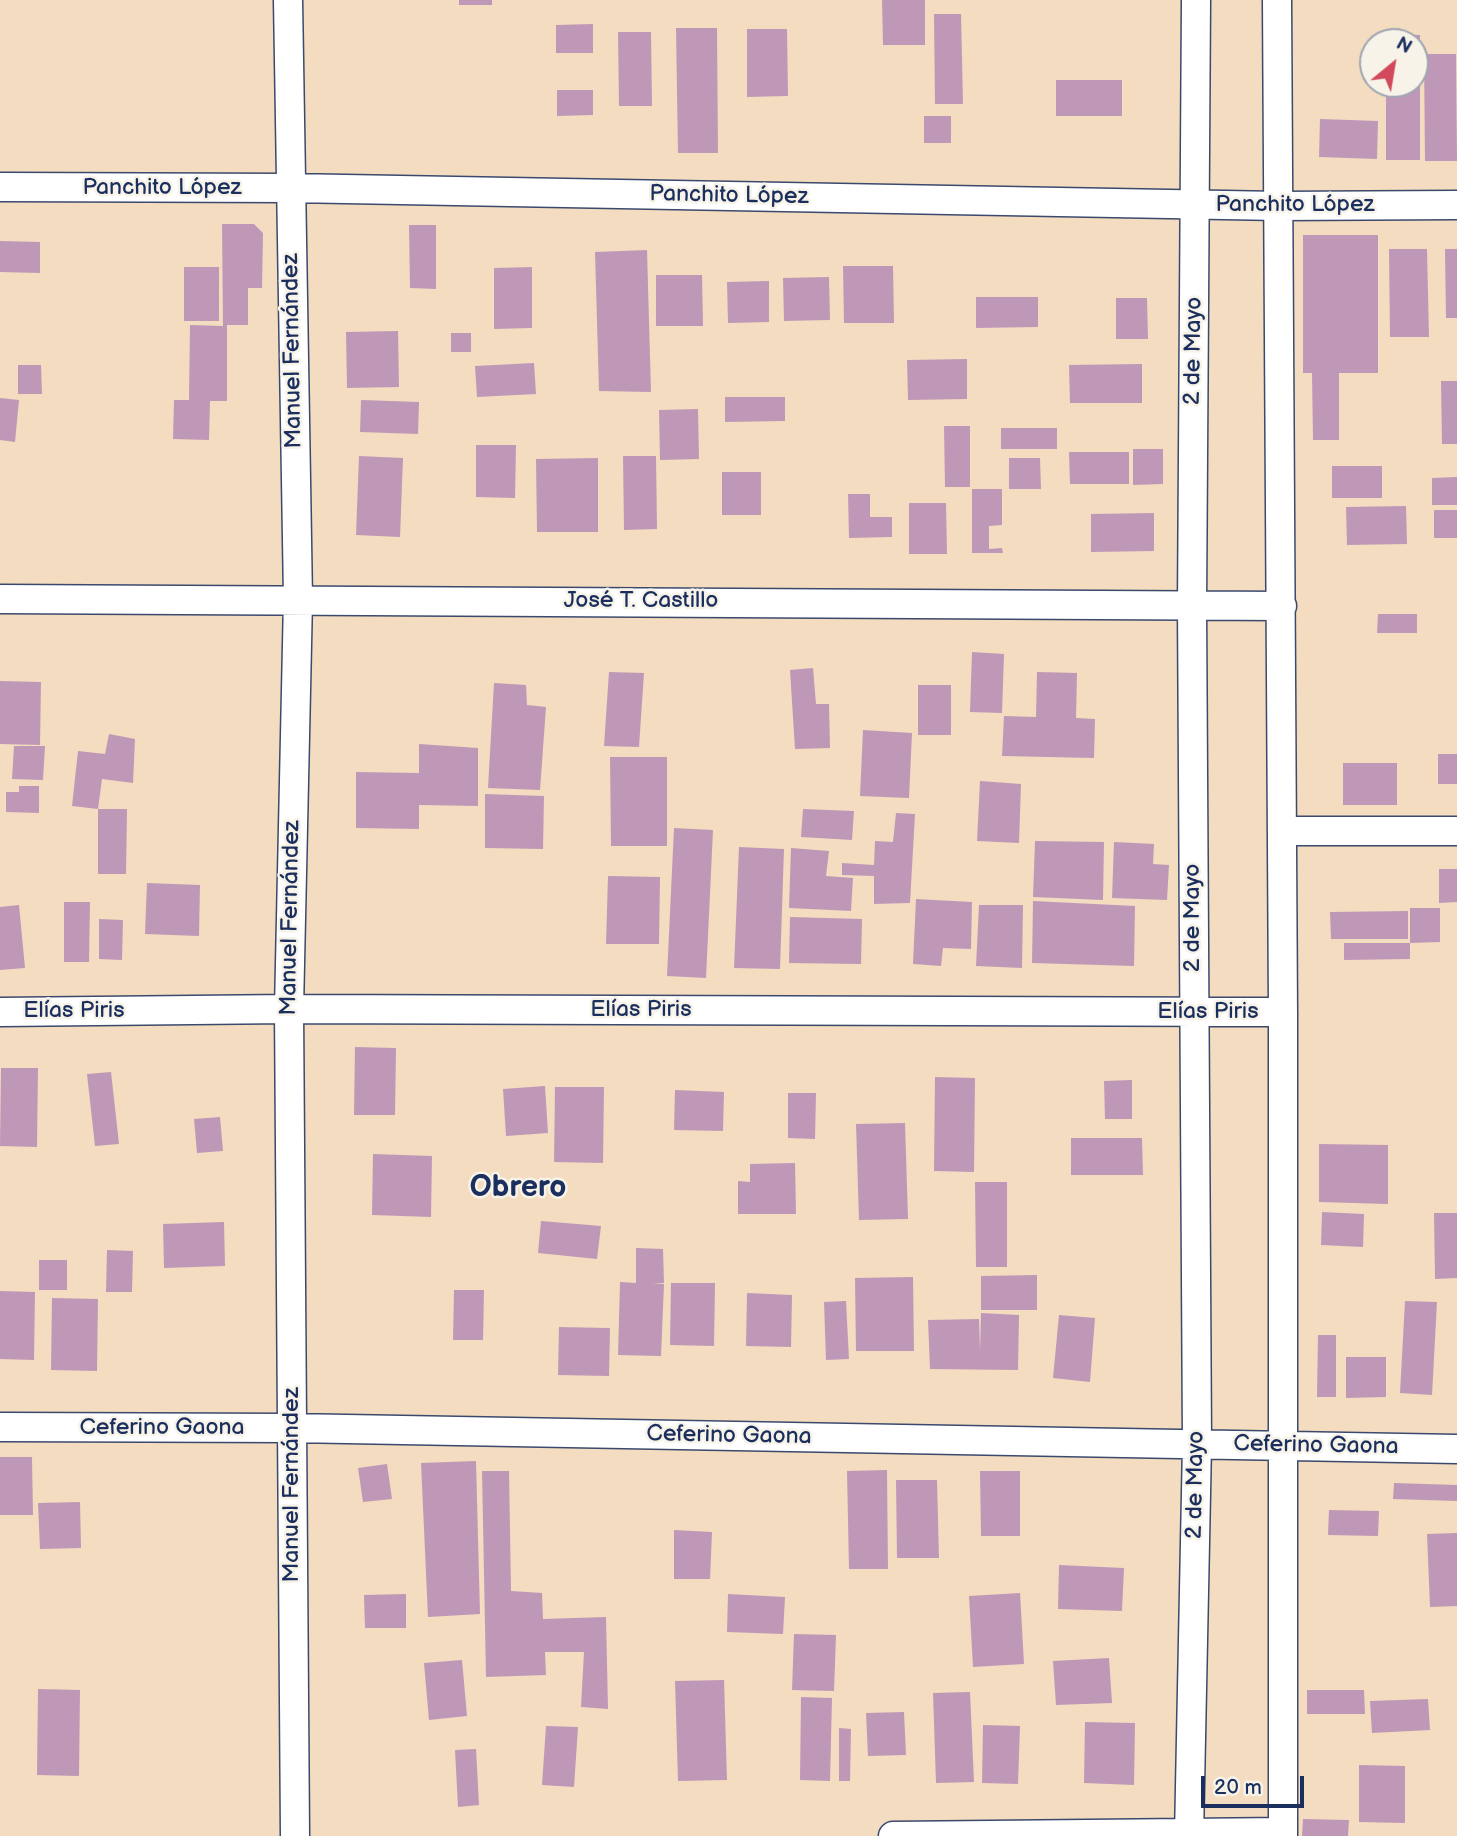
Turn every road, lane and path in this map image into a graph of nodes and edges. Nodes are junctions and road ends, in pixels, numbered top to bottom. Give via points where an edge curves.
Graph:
1 (288, 0) edge
2 (1196, 0) edge
3 (1277, 0) edge
4 (0, 187) edge
5 (290, 188) junction
6 (1196, 204) junction
7 (1457, 205) edge
8 (1279, 206) junction
9 (0, 599) edge
10 (298, 599) junction
11 (1192, 606) junction
12 (1282, 606) junction
13 (1282, 831) junction
14 (1457, 831) edge
15 (289, 1009) junction
16 (0, 1012) edge
17 (1194, 1012) junction
18 (1283, 1012) junction
19 (0, 1427) edge
20 (291, 1428) junction
21 (1197, 1444) junction
22 (1283, 1445) junction
23 (1457, 1449) edge
24 (1283, 1834) edge
25 (1189, 1835) edge
26 (295, 1836) edge
27 (893, 1836) edge

1 - 5 street, Manuel Fernández
2 - 6 street, 2 de Mayo
3 - 8 street
4 - 5 street, Panchito López
5 - 6 street, Panchito López
5 - 10 street, Manuel Fernández
6 - 8 street, Panchito López
6 - 11 street, 2 de Mayo
7 - 8 street, Panchito López
8 - 12 street
9 - 10 street, José T. Castillo
10 - 11 street, José T. Castillo
10 - 15 street, Manuel Fernández
11 - 12 street, José T. Castillo
11 - 17 street, 2 de Mayo
12 - 13 street
13 - 14 street
13 - 18 street
15 - 16 street, Elías Piris
15 - 17 street, Elías Piris
15 - 20 street, Manuel Fernández
17 - 18 street, Elías Piris
17 - 21 street, 2 de Mayo
18 - 22 street
19 - 20 street, Ceferino Gaona
20 - 21 street, Ceferino Gaona
20 - 26 street, Manuel Fernández
21 - 22 street, Ceferino Gaona
21 - 25 street, 2 de Mayo
22 - 23 street, Ceferino Gaona
22 - 24 street
24 - 25 street
25 - 27 street

